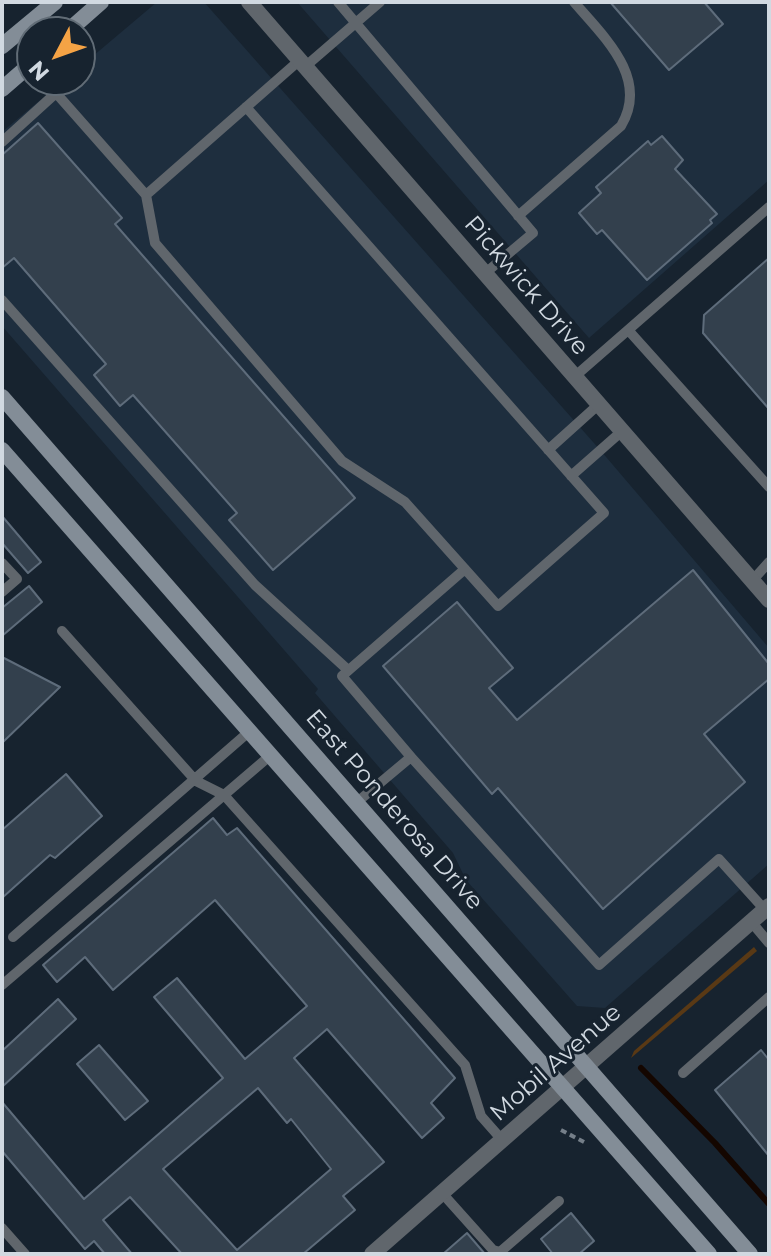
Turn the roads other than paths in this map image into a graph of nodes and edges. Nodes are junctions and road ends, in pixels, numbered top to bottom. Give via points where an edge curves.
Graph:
1 (55, 2) edge
2 (101, 2) edge
3 (249, 2) edge
4 (338, 2) edge
5 (380, 2) edge
6 (574, 2) edge
7 (85, 16) edge
8 (356, 23) junction
9 (2, 46) edge
10 (304, 62) junction
11 (246, 107) junction
12 (2, 142) edge
13 (146, 195) junction
14 (769, 207) edge
15 (518, 216) junction
16 (483, 275) junction
17 (2, 300) edge
18 (629, 331) junction
19 (573, 378) junction
20 (2, 397) edge
21 (598, 405) junction
22 (621, 432) junction
23 (548, 450) junction
24 (3, 453) edge
25 (571, 476) junction
26 (769, 487) edge
27 (769, 562) edge
28 (2, 563) edge
29 (465, 569) junction
30 (752, 581) junction
31 (2, 592) edge
32 (769, 600) edge
33 (62, 631) dead end
34 (348, 670) junction
35 (251, 730) junction
36 (272, 754) junction
37 (411, 757) junction
38 (196, 781) junction
39 (224, 795) junction
40 (356, 803) junction
41 (767, 908) edge
42 (753, 924) junction
43 (13, 937) dead end
44 (769, 943) edge
45 (2, 985) edge
46 (769, 997) edge
47 (587, 1068) junction
48 (683, 1073) dead end
49 (564, 1088) junction
50 (503, 1141) junction
51 (442, 1193) junction
52 (559, 1201) dead end
53 (2, 1228) edge
54 (25, 1254) edge
55 (372, 1254) edge
56 (709, 1254) edge
57 (750, 1254) edge

1 - 9 main road
2 - 7 main road
3 - 10 street, Pickwick Drive
4 - 8 lane
5 - 8 lane
6 - 15 lane via 623,64 628,111 621,126
8 - 10 lane
8 - 15 lane
10 - 11 lane
10 - 16 street, Pickwick Drive
11 - 13 lane
11 - 23 lane
12 - 13 lane via 56,93
13 - 29 lane via 155,243 342,461 405,502
14 - 18 lane
15 - 16 lane via 533,233
16 - 19 street, Pickwick Drive
17 - 34 lane via 255,585
18 - 19 lane
18 - 26 lane
19 - 21 street, Pickwick Drive
20 - 40 main road, East Ponderosa Drive
21 - 22 street, Pickwick Drive
21 - 23 lane
22 - 25 lane
22 - 30 street, Pickwick Drive
23 - 25 lane
24 - 35 main road
25 - 29 lane via 604,513 498,606
27 - 30 lane
28 - 31 lane via 17,579
29 - 34 lane
30 - 32 street, Pickwick Drive
33 - 38 lane
34 - 37 lane via 342,676
35 - 36 main road
35 - 38 lane
36 - 39 lane
36 - 49 main road
37 - 40 lane
37 - 41 lane via 599,965 719,859
38 - 39 lane
38 - 43 lane
39 - 45 lane
39 - 50 lane via 465,1065 481,1116
40 - 47 main road, East Ponderosa Drive
41 - 42 street, Mobil Avenue
42 - 44 lane
42 - 47 street, Mobil Avenue
46 - 48 lane
47 - 49 street, Mobil Avenue
47 - 57 main road, East Ponderosa Drive
49 - 50 street, Mobil Avenue
49 - 56 main road
50 - 51 street, Mobil Avenue
51 - 52 lane via 500,1252
51 - 55 street, Mobil Avenue
53 - 54 lane

